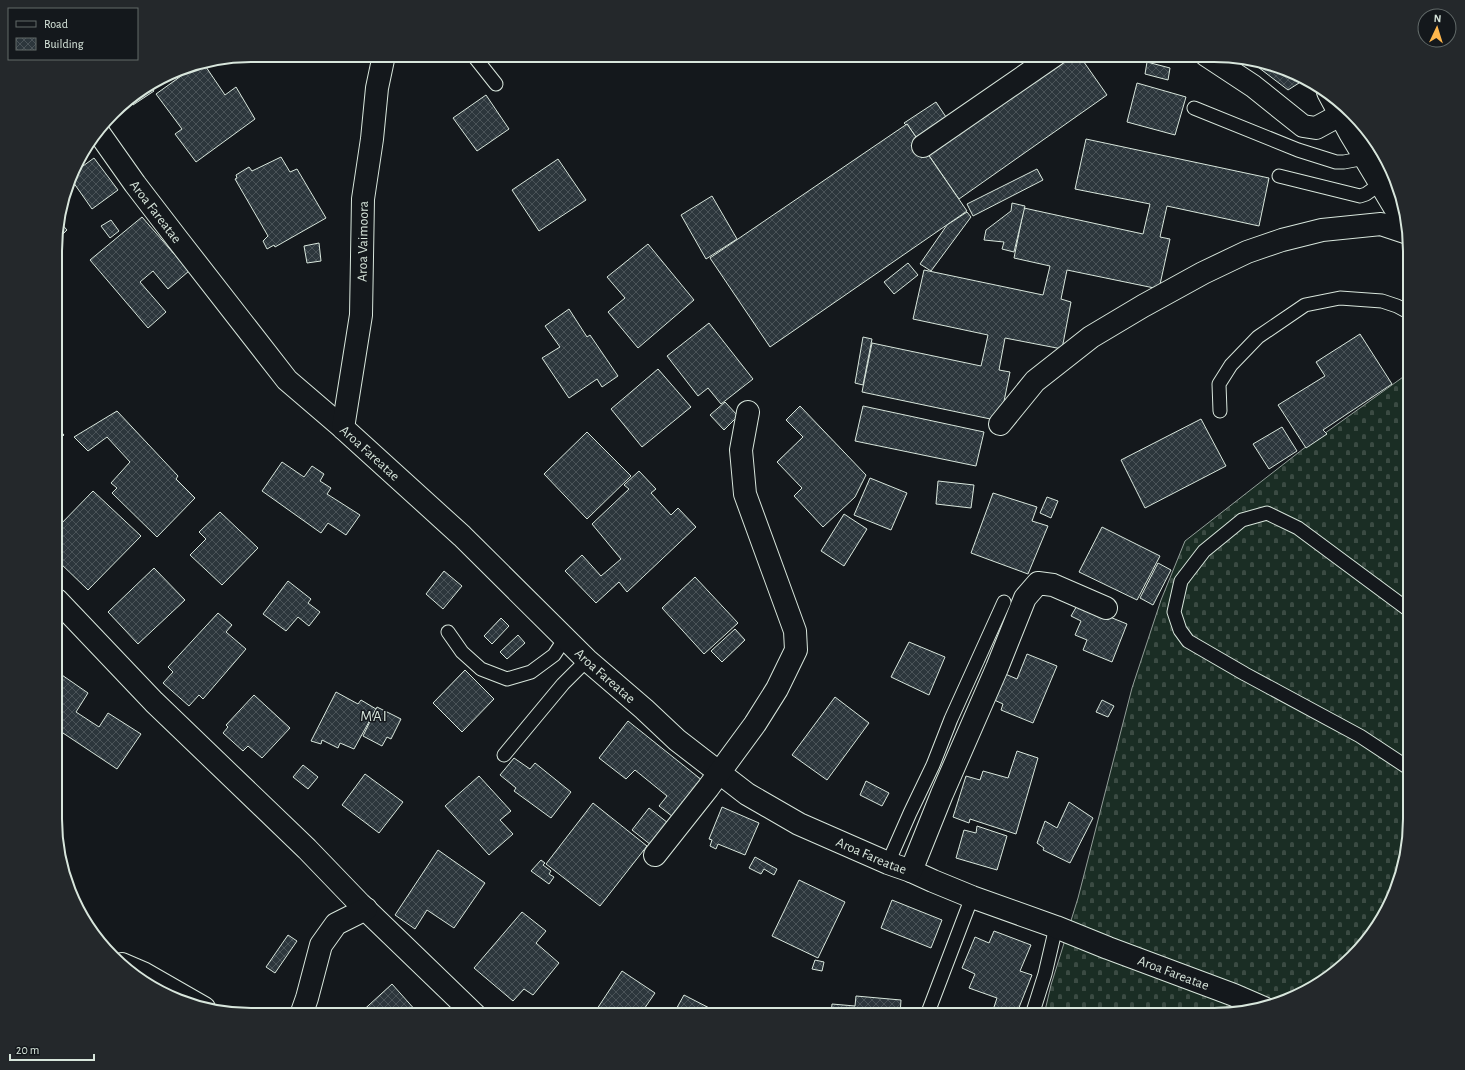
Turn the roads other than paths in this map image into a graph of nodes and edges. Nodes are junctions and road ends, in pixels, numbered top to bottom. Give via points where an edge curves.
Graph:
1 (383, 62) edge
2 (479, 62) edge
3 (1045, 62) edge
4 (1216, 62) edge
5 (496, 84) dead end
6 (1335, 106) edge
7 (1194, 108) dead end
8 (1340, 115) junction
9 (101, 136) edge
10 (923, 146) dead end
11 (1365, 158) junction
12 (1279, 176) dead end
13 (1380, 184) junction
14 (1399, 215) edge
15 (1402, 231) edge
16 (1403, 309) edge
17 (1220, 411) dead end
18 (748, 412) dead end
19 (1000, 424) dead end
20 (343, 428) junction
21 (1004, 602) dead end
22 (62, 605) edge
23 (1403, 606) edge
24 (1106, 608) dead end
25 (448, 632) dead end
26 (566, 637) junction
27 (587, 660) junction
28 (504, 755) dead end
29 (1403, 764) edge
30 (720, 773) junction
31 (655, 855) dead end
32 (888, 863) junction
33 (911, 871) junction
34 (972, 897) junction
35 (366, 909) junction
36 (1056, 927) junction
37 (140, 972) edge
38 (181, 995) edge
39 (1254, 1004) edge
40 (303, 1008) edge
41 (468, 1008) edge
42 (930, 1008) edge
43 (1034, 1008) edge

1 - 20 street, Aroa Vaimoora via 363,199 361,315
2 - 5 lane
3 - 10 street
4 - 8 street via 1303,126 1316,128
6 - 8 street
7 - 11 lane via 1298,150 1336,162
8 - 11 street
9 - 20 street, Aroa Fareatae via 173,234 287,380
11 - 13 street
12 - 13 lane via 1360,196
13 - 14 street
15 - 19 street via 1381,224 1322,230 1247,252 1203,273 1091,337 1035,381
16 - 17 lane via 1382,300 1340,298 1305,305 1258,337 1231,365 1219,384
18 - 30 street via 741,450 745,494 795,631 796,650 777,689
20 - 26 street, Aroa Fareatae via 462,536
21 - 32 lane
22 - 35 street via 154,702
23 - 29 lane via 1298,528 1267,513 1242,520 1204,551 1181,581 1174,612 1180,630 1188,641 1360,736
24 - 33 street via 1053,585 1038,583 1025,598
25 - 26 lane via 462,652 481,669 506,679 531,672 554,655
26 - 27 street, Aroa Fareatae
27 - 28 lane via 563,684
27 - 30 street, Aroa Fareatae via 677,740
30 - 31 street
30 - 32 street, Aroa Fareatae via 747,794 799,824
32 - 33 street, Aroa Fareatae
33 - 34 street, Aroa Fareatae
34 - 36 street, Aroa Fareatae
34 - 42 lane
35 - 40 street via 336,924 321,946
35 - 41 street
36 - 39 street, Aroa Fareatae
36 - 43 lane
37 - 38 street

